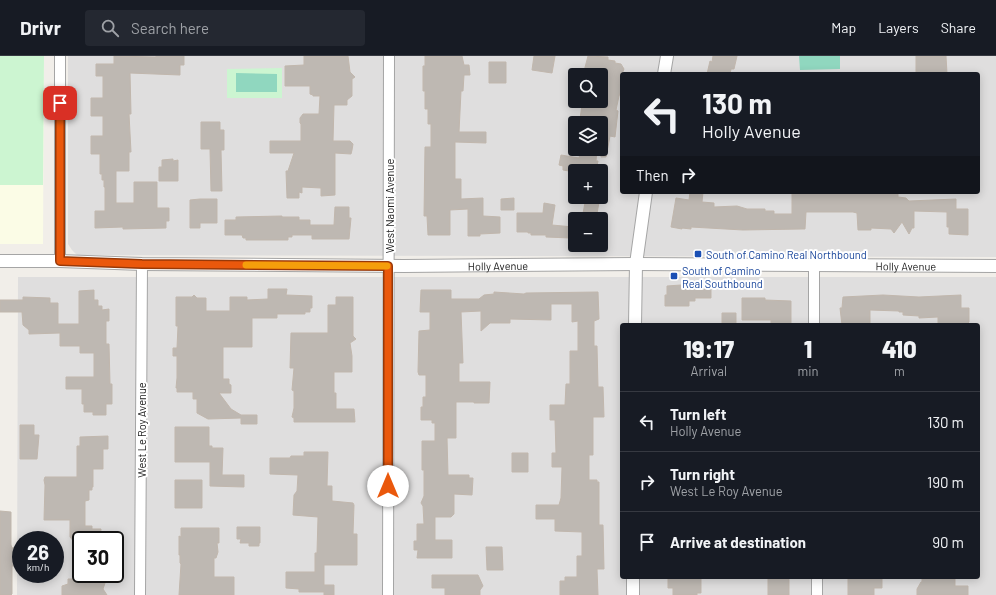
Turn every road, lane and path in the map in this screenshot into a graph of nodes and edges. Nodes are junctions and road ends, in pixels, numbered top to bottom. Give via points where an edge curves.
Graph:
1 (60, 56) edge
2 (389, 56) edge
3 (667, 56) edge
4 (664, 72) edge
5 (646, 194) edge
6 (0, 261) edge
7 (60, 261) junction
8 (142, 264) junction
9 (636, 264) junction
10 (388, 266) junction
11 (814, 266) junction
12 (996, 266) edge
13 (635, 323) edge
14 (814, 323) edge
15 (633, 579) edge
16 (817, 579) edge
17 (140, 595) edge
18 (388, 595) edge
19 (633, 595) edge
20 (817, 595) edge

1 - 7 street
2 - 10 street, West Naomi Avenue
3 - 4 street
5 - 9 street
6 - 7 street, Holly Avenue
7 - 8 street, Holly Avenue
8 - 10 street, Holly Avenue
8 - 17 street, West Le Roy Avenue
9 - 10 street, Holly Avenue
9 - 11 street, Holly Avenue
9 - 13 street
10 - 18 street, West Naomi Avenue
11 - 12 street, Holly Avenue
11 - 14 street
15 - 19 street
16 - 20 street

